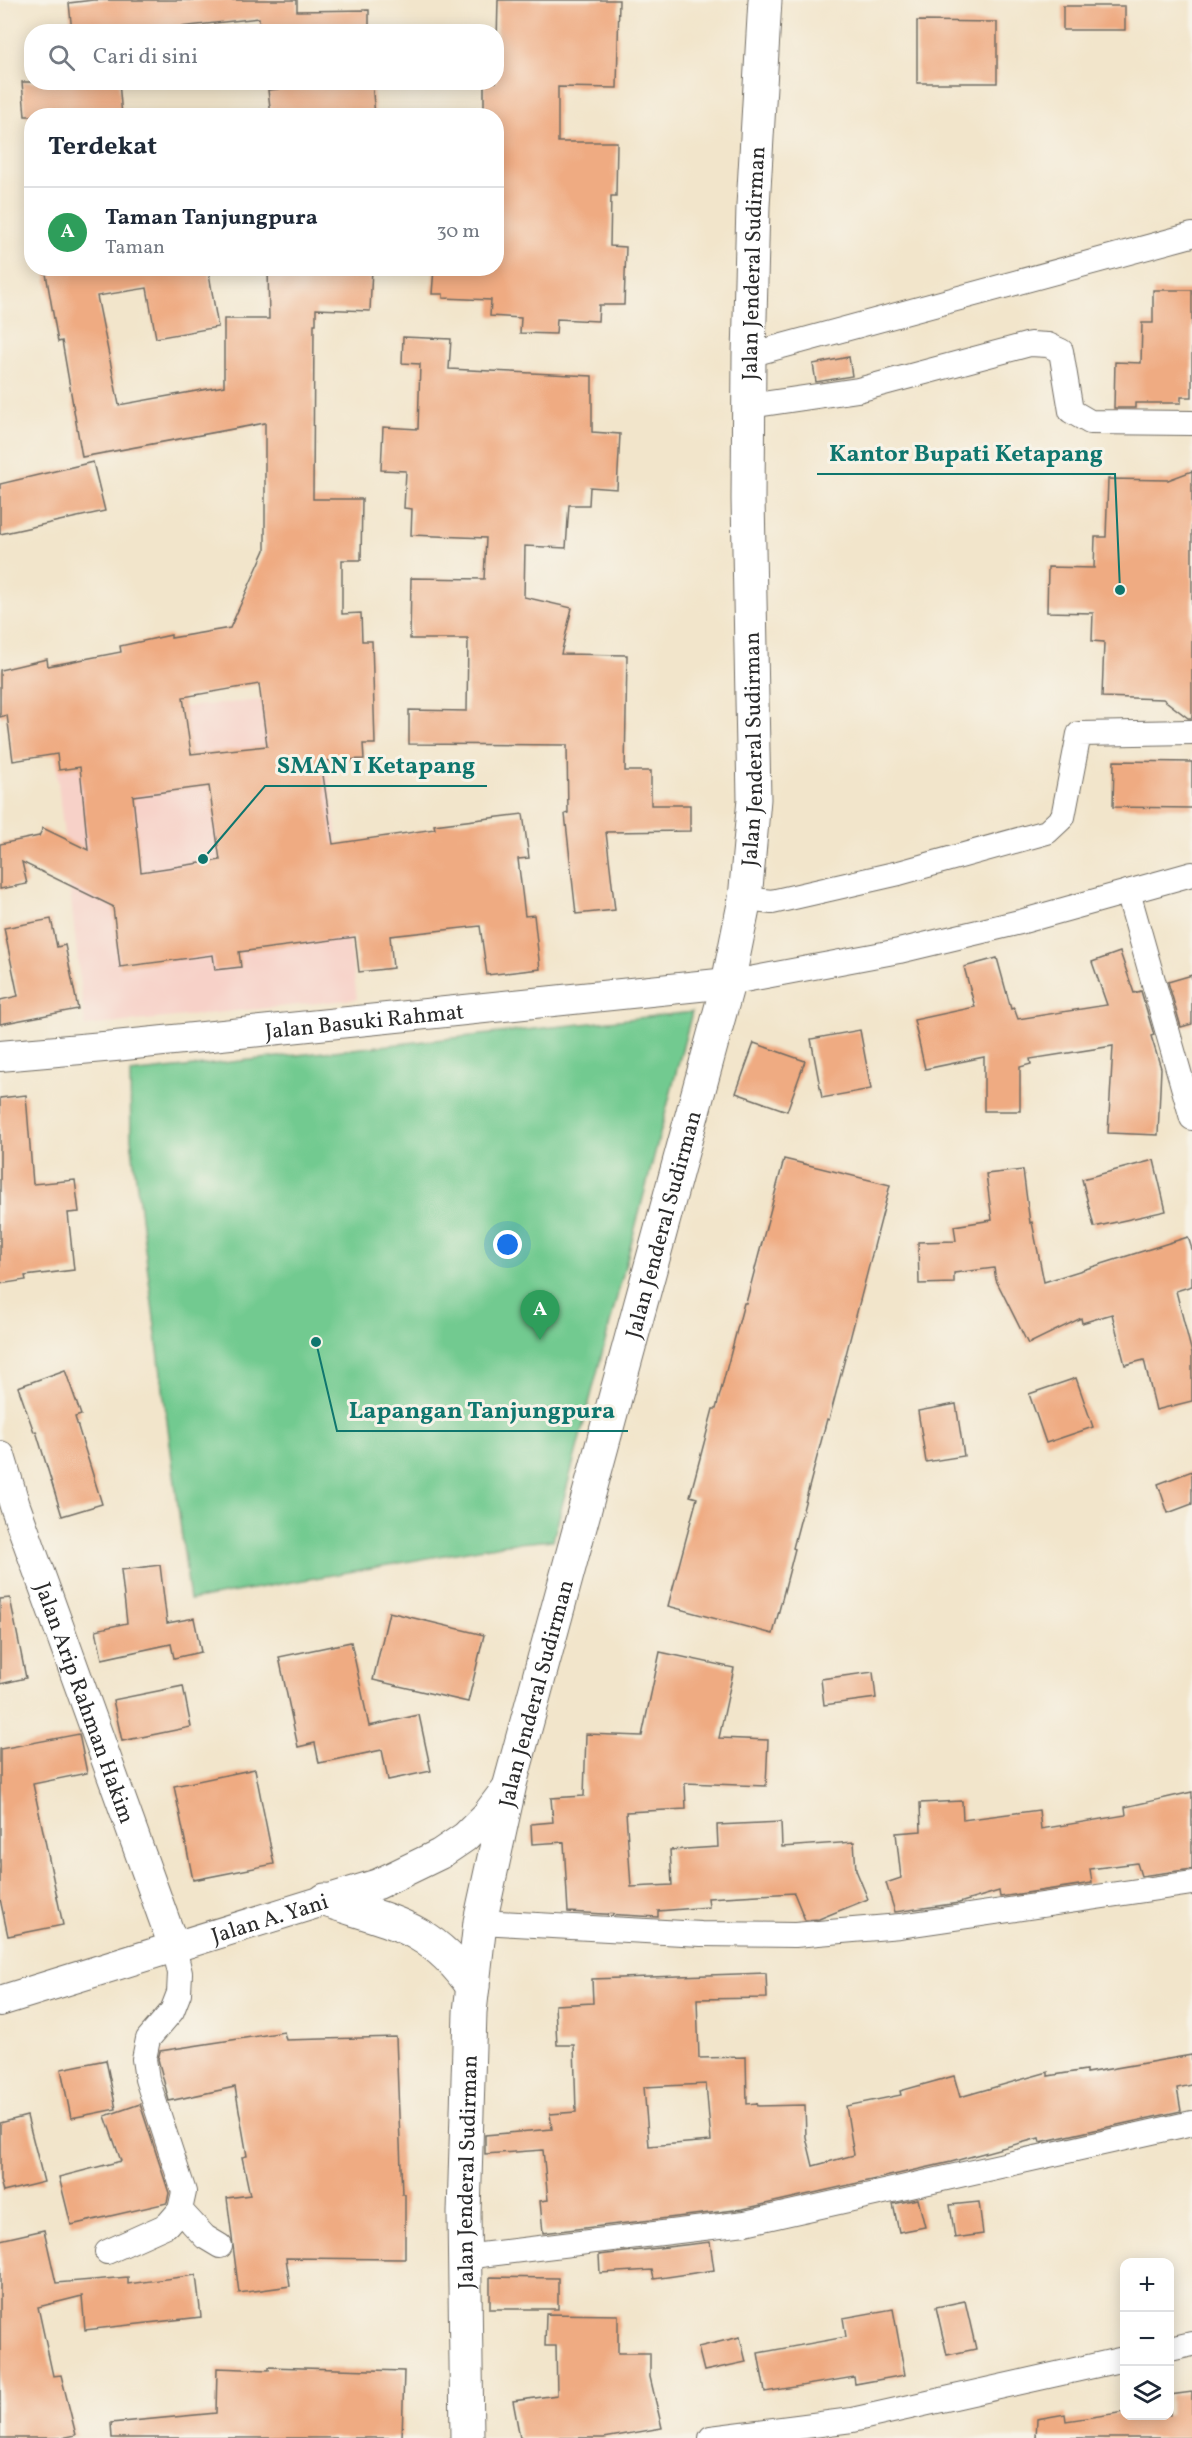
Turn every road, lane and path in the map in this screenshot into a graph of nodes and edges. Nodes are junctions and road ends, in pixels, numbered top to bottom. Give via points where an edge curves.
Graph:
1 (765, 0) edge
2 (1192, 235) edge
3 (749, 355) junction
4 (749, 406) junction
5 (1192, 423) edge
6 (1192, 732) edge
7 (1192, 874) edge
8 (1128, 892) junction
9 (745, 899) junction
10 (728, 983) junction
11 (0, 1056) edge
12 (1192, 1118) edge
13 (0, 1456) edge
14 (8, 1508) edge
15 (510, 1784) junction
16 (1192, 1883) edge
17 (325, 1900) junction
18 (480, 1922) junction
19 (174, 1947) junction
20 (473, 1987) junction
21 (0, 2001) edge
22 (1192, 2123) edge
23 (180, 2210) junction
24 (220, 2246) dead end
25 (107, 2252) dead end
26 (465, 2257) junction
27 (1192, 2344) edge
28 (1174, 2348) edge
29 (1120, 2360) edge
30 (467, 2438) edge
31 (711, 2438) edge

1 - 3 main road, Jalan Jenderal Sudirman
2 - 3 street
3 - 4 main road, Jalan Jenderal Sudirman
4 - 5 street via 858,390 1030,344 1061,351 1071,411 1090,422
4 - 9 main road, Jalan Jenderal Sudirman via 754,799
6 - 9 street via 1079,734 1063,817 1047,832 899,873 772,902
7 - 8 street
8 - 10 street via 899,951
8 - 12 street
9 - 10 main road, Jalan Jenderal Sudirman
10 - 11 street, Jalan Basuki Rahmat
10 - 15 main road, Jalan Jenderal Sudirman
13 - 14 street, Jalan Arip Rahman Hakim
14 - 19 street, Jalan Arip Rahman Hakim
15 - 17 street, Jalan A. Yani via 486,1816 440,1854 378,1884
15 - 18 main road, Jalan Jenderal Sudirman
16 - 18 street via 900,1926 795,1935
17 - 19 street, Jalan A. Yani
17 - 20 main road via 383,1917 431,1941 448,1954
18 - 20 main road, Jalan Jenderal Sudirman
19 - 21 street, Jalan A. Yani
19 - 23 street via 180,1973 179,1993 172,2011 148,2039 144,2059 184,2192
20 - 26 main road, Jalan Jenderal Sudirman
22 - 26 street via 745,2223
23 - 24 street via 205,2237
23 - 25 street via 167,2225
26 - 30 main road, Jalan Jenderal Sudirman
27 - 28 street
29 - 31 street via 852,2420

